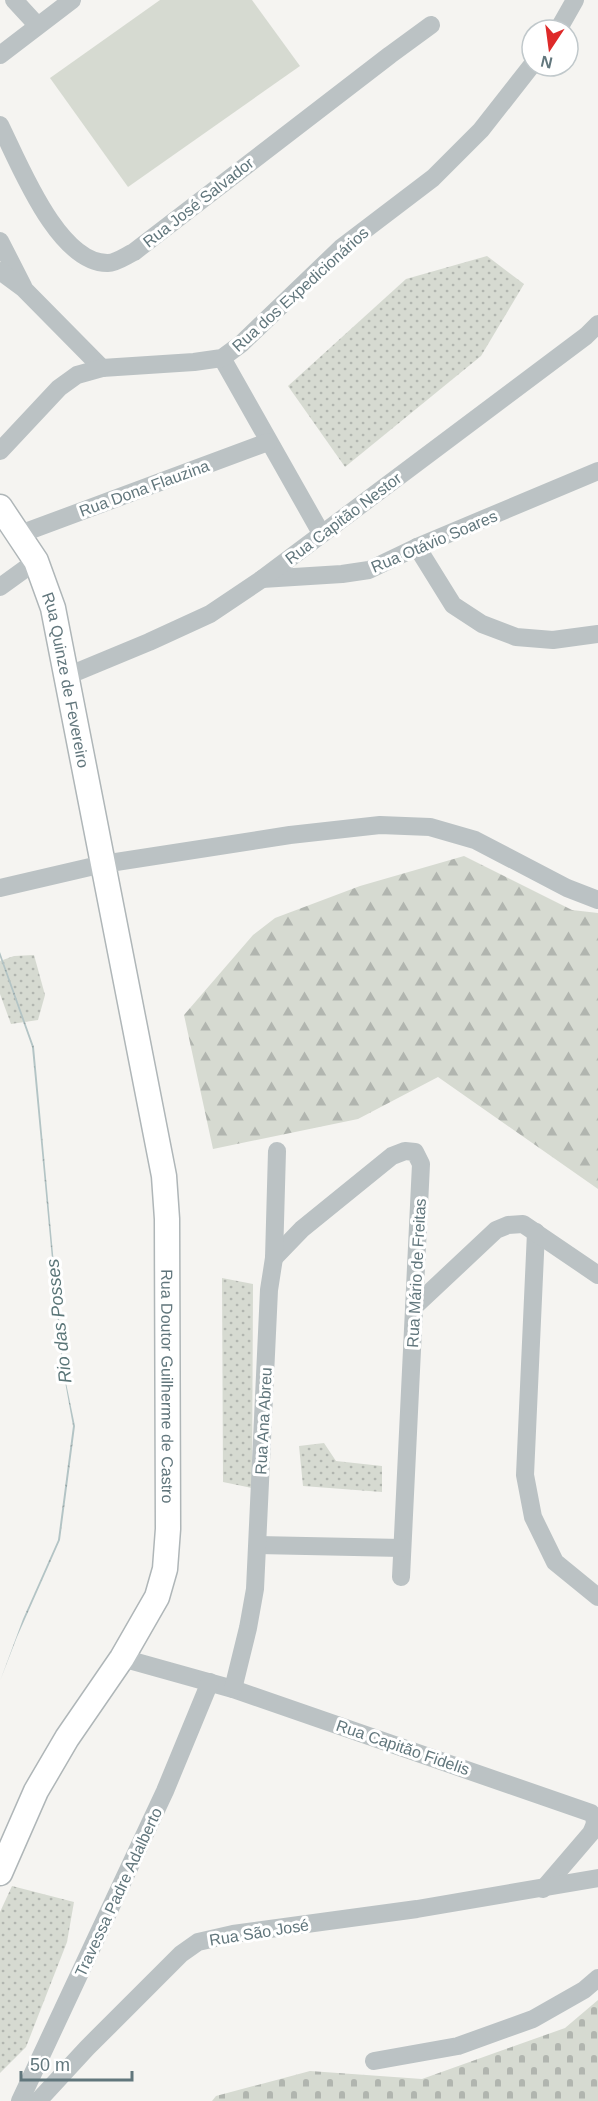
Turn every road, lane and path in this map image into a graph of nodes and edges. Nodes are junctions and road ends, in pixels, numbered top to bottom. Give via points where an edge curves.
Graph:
1 (14, 0) edge
2 (72, 0) edge
3 (575, 0) edge
4 (565, 18) edge
5 (37, 25) junction
6 (431, 25) dead end
7 (0, 55) edge
8 (522, 78) edge
9 (0, 125) edge
10 (0, 241) edge
11 (0, 271) edge
12 (23, 288) junction
13 (598, 324) edge
14 (222, 358) junction
15 (102, 368) junction
16 (268, 442) junction
17 (0, 451) edge
18 (598, 471) edge
19 (0, 507) edge
20 (321, 533) junction
21 (20, 534) junction
22 (417, 547) junction
23 (36, 561) junction
24 (262, 579) junction
25 (0, 587) edge
26 (598, 634) edge
27 (67, 676) junction
28 (103, 864) junction
29 (2, 887) edge
30 (598, 900) edge
31 (277, 1151) dead end
32 (536, 1232) junction
33 (274, 1258) junction
34 (598, 1275) edge
35 (414, 1307) junction
36 (258, 1545) junction
37 (402, 1548) junction
38 (401, 1577) dead end
39 (598, 1597) edge
40 (122, 1658) junction
41 (210, 1682) junction
42 (233, 1689) junction
43 (0, 1873) edge
44 (598, 1878) edge
45 (543, 1889) junction
46 (598, 1978) edge
47 (374, 2061) dead end
48 (20, 2101) edge
49 (38, 2101) edge

1 - 5 street
2 - 5 street
3 - 4 street
5 - 7 street
6 - 9 street, Rua José Salvador via 134,252 109,263 84,257 57,232
8 - 14 street, Rua dos Expedicionários via 481,130 433,178 341,248
10 - 12 street
11 - 12 street
12 - 15 street
13 - 20 street, Rua Capitão Nestor
14 - 15 street, Rua dos Expedicionários
14 - 16 street
15 - 17 street, Rua dos Expedicionários via 77,375 58,388
16 - 20 street
16 - 21 street, Rua Dona Flauzina
18 - 22 street, Rua Otávio Soares
19 - 21 main road, Rua Quinze de Fevereiro
20 - 24 street, Rua Capitão Nestor
21 - 23 main road, Rua Quinze de Fevereiro
22 - 24 street, Rua Otávio Soares via 369,570
22 - 26 street via 453,605 482,624 516,637 553,640
23 - 25 street
23 - 27 main road, Rua Quinze de Fevereiro via 53,608
24 - 27 street, Rua Capitão Nestor via 210,614
27 - 28 main road, Rua Quinze de Fevereiro
28 - 29 street
28 - 30 street via 369,826 430,827 475,840
28 - 40 main road, Rua Doutor Guilherme de Castro via 164,1176 167,1219 165,1569 157,1597
31 - 33 street, Rua Ana Abreu
32 - 34 street
32 - 35 street via 523,1224 496,1230
32 - 39 street via 525,1475 533,1516 555,1562
33 - 35 street, Rua Mário de Freitas via 302,1229 392,1156 415,1152 422,1164
33 - 36 street, Rua Ana Abreu via 269,1290
35 - 37 street, Rua Mário de Freitas
36 - 37 street
36 - 42 street, Rua Ana Abreu via 255,1588
37 - 38 street, Rua Mário de Freitas
40 - 41 street, Rua Capitão Fidelis
40 - 43 main road, Rua Doutor Guilherme de Castro via 36,1791
41 - 42 street, Rua Capitão Fidelis
41 - 48 street, Travessa Padre Adalberto via 165,1791
42 - 45 street, Rua Capitão Fidelis via 591,1813 595,1823 591,1833
44 - 45 street, Rua São José
45 - 49 street, Rua São José via 198,1942
46 - 47 street via 533,2019 458,2046

